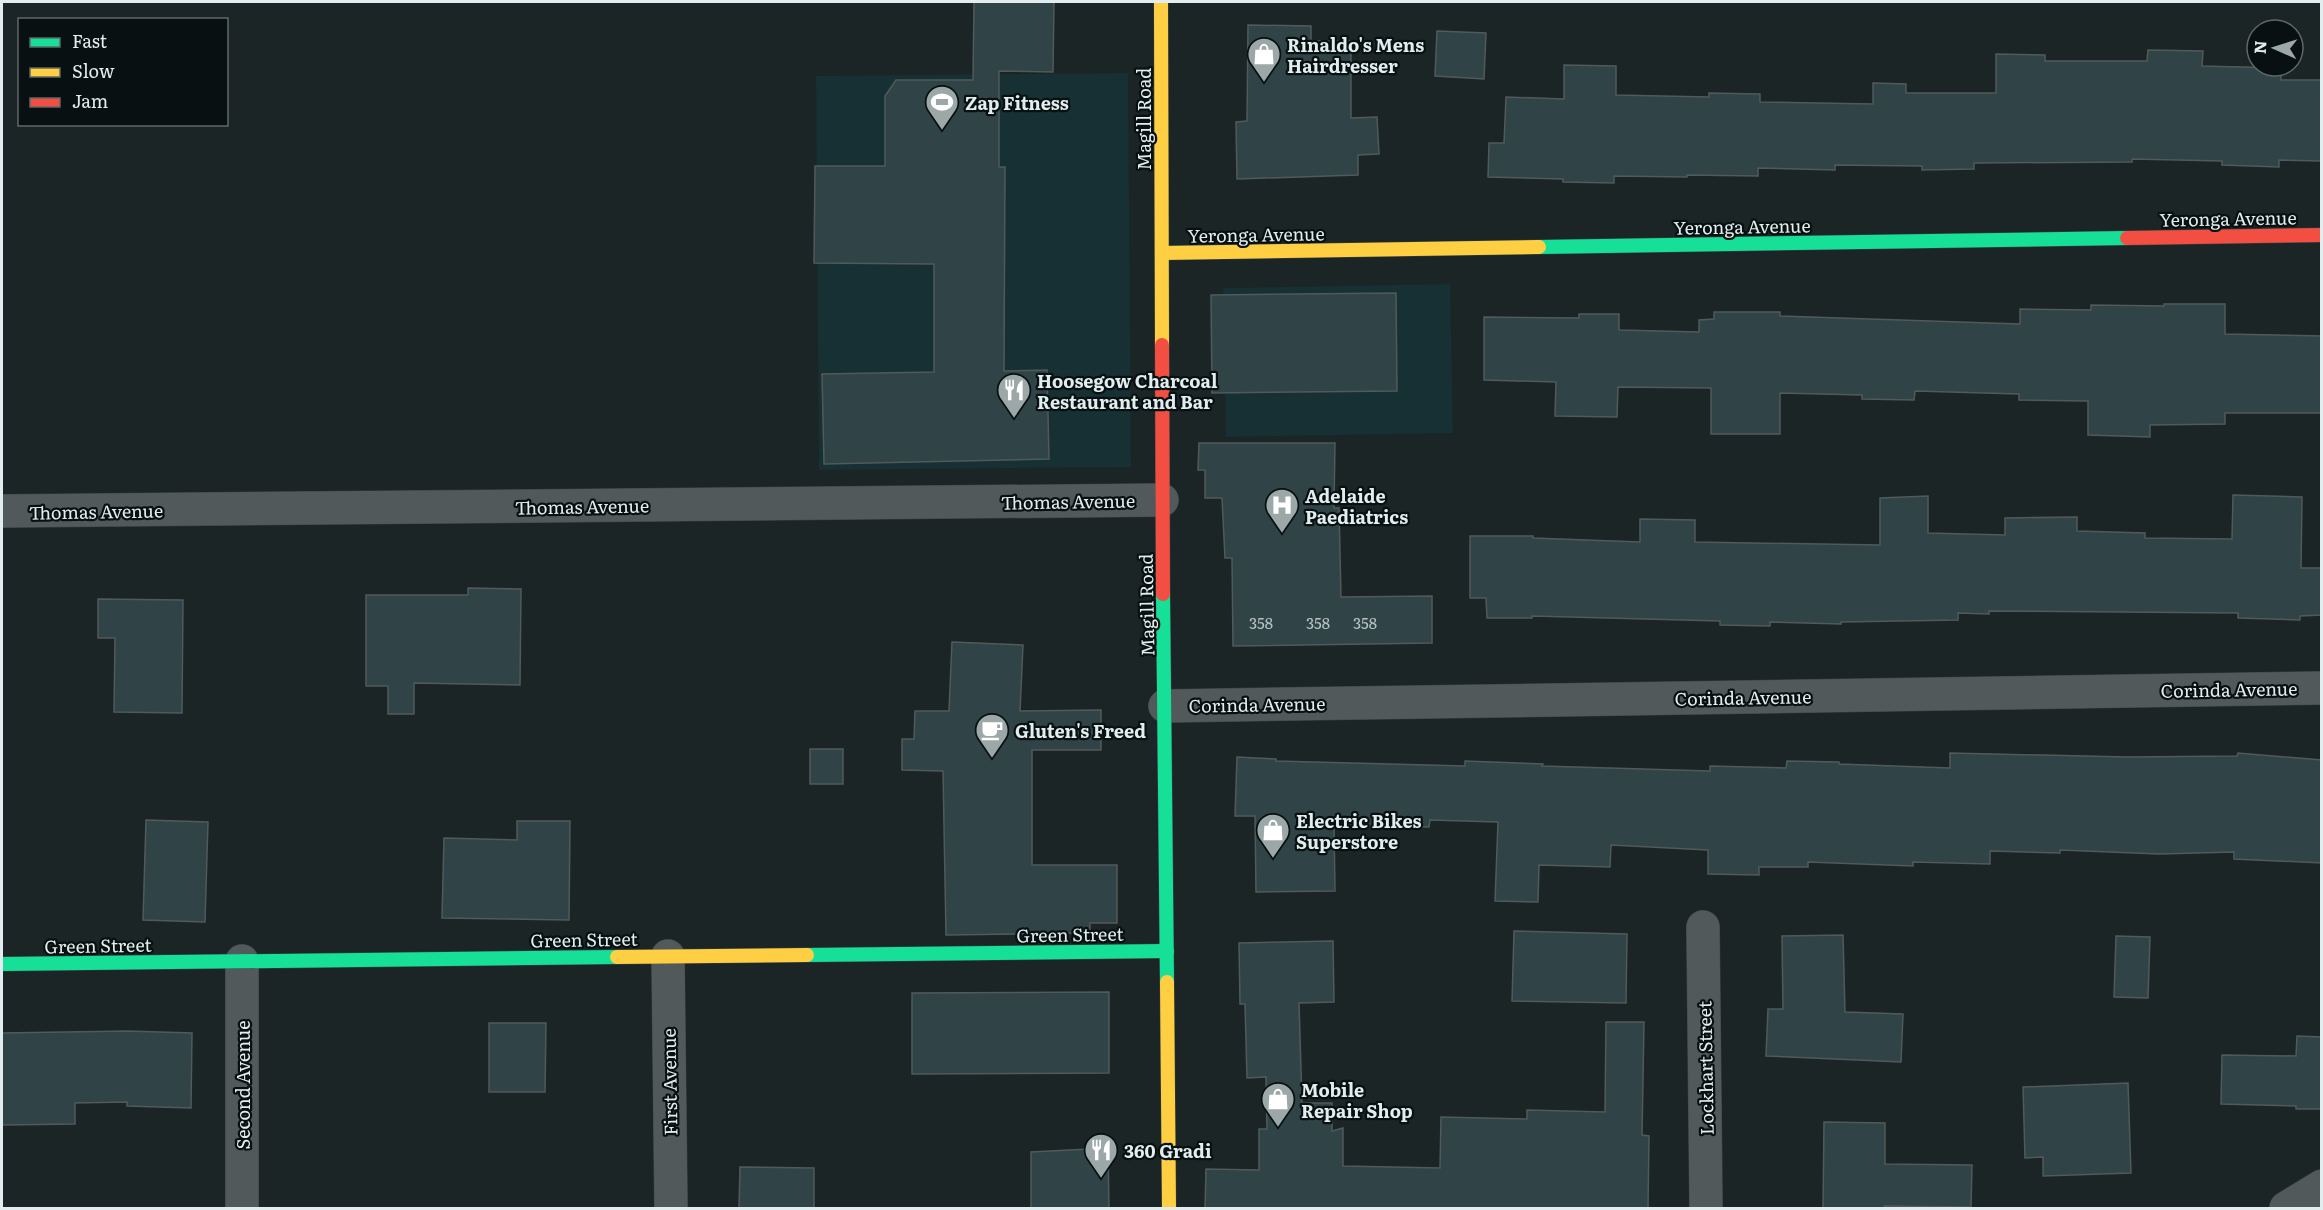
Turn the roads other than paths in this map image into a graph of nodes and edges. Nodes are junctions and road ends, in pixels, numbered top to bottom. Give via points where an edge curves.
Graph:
1 (1161, 2) edge
2 (2322, 235) edge
3 (1162, 253) junction
4 (1162, 500) junction
5 (2, 512) edge
6 (2322, 688) edge
7 (1165, 706) junction
8 (1703, 927) dead end
9 (1167, 951) junction
10 (668, 956) junction
11 (242, 961) junction
12 (2, 964) edge
13 (2322, 1186) edge
14 (242, 1209) edge
15 (671, 1209) edge
16 (1169, 1209) edge
17 (1706, 1209) edge
18 (2286, 1209) edge

1 - 3 street, Magill Road
2 - 3 street, Yeronga Avenue
3 - 4 street, Magill Road
4 - 5 street, Thomas Avenue
4 - 7 street, Magill Road
6 - 7 street, Corinda Avenue
7 - 9 street, Magill Road
8 - 17 street, Lockhart Street
9 - 10 street, Green Street
9 - 16 street, Magill Road
10 - 11 street, Green Street
10 - 15 street, First Avenue
11 - 12 street, Green Street
11 - 14 street, Second Avenue
13 - 18 street

